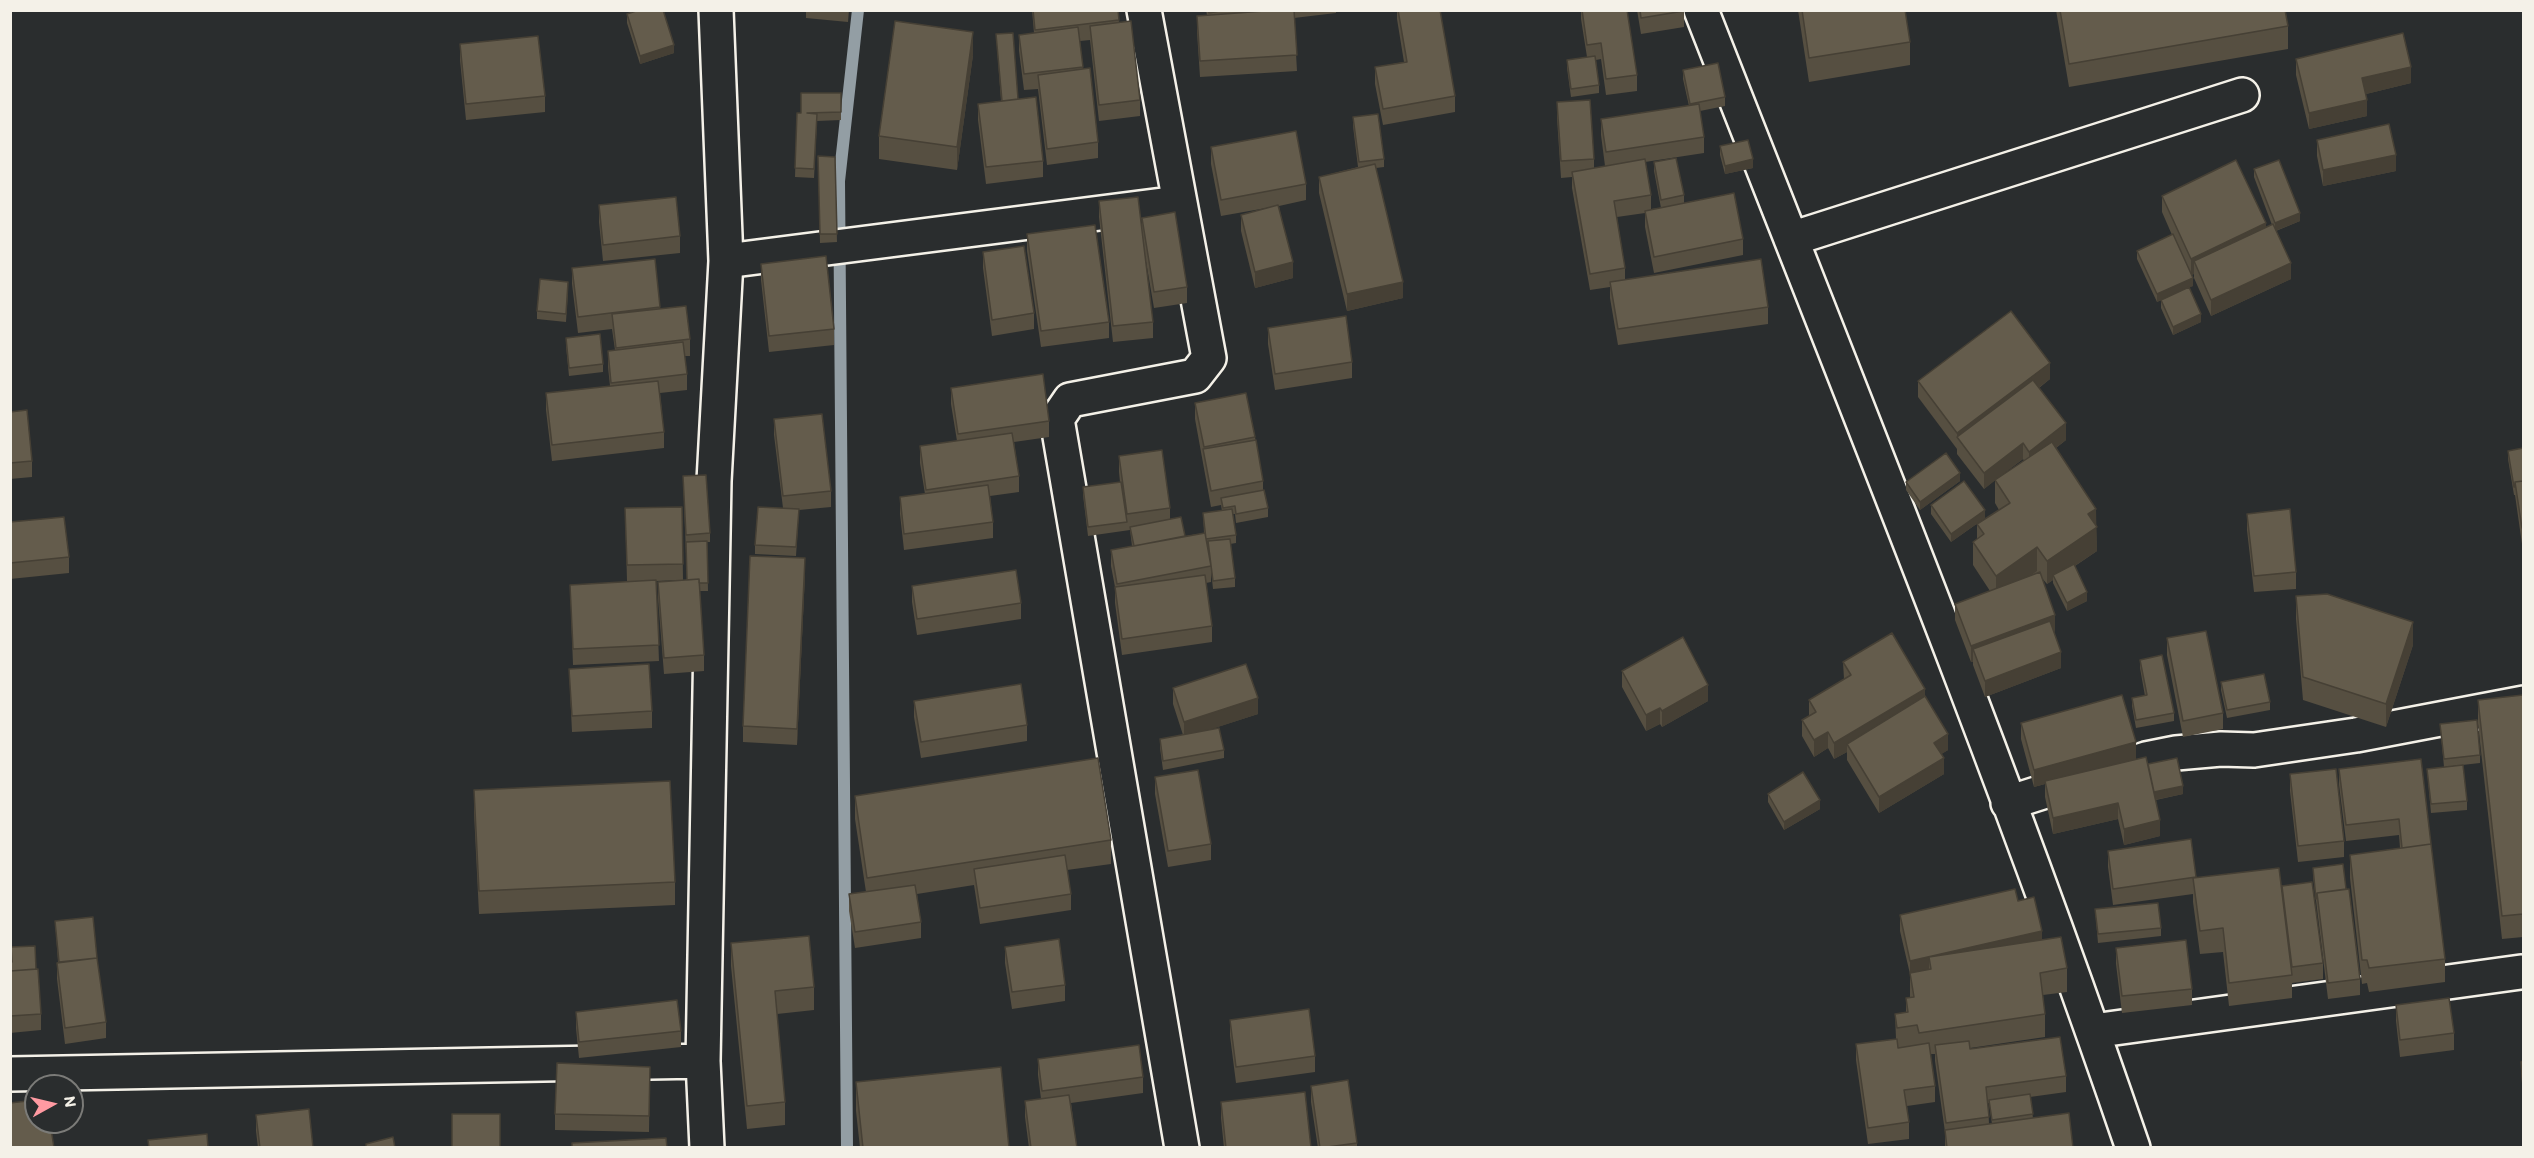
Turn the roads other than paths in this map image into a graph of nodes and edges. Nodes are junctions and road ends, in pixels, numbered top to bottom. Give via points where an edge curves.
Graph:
1 (716, 10) edge
2 (1144, 10) edge
3 (1701, 10) edge
4 (2242, 95) dead end
5 (1178, 203) junction
6 (1791, 239) junction
7 (726, 261) junction
8 (2523, 703) edge
9 (2008, 803) junction
10 (2521, 972) dead end
11 (2094, 1031) junction
12 (704, 1061) junction
13 (10, 1074) edge
14 (707, 1148) edge
15 (1182, 1148) edge
16 (2133, 1148) edge

1 - 7 street
2 - 5 street
3 - 6 street
4 - 6 street
5 - 7 street
5 - 15 street via 1209,358 1195,376 1070,400 1057,419
6 - 9 street via 1963,677
7 - 12 street via 714,481
8 - 9 street via 2254,750 2176,753
9 - 11 street
10 - 11 street
11 - 16 street
12 - 13 street
12 - 14 street

